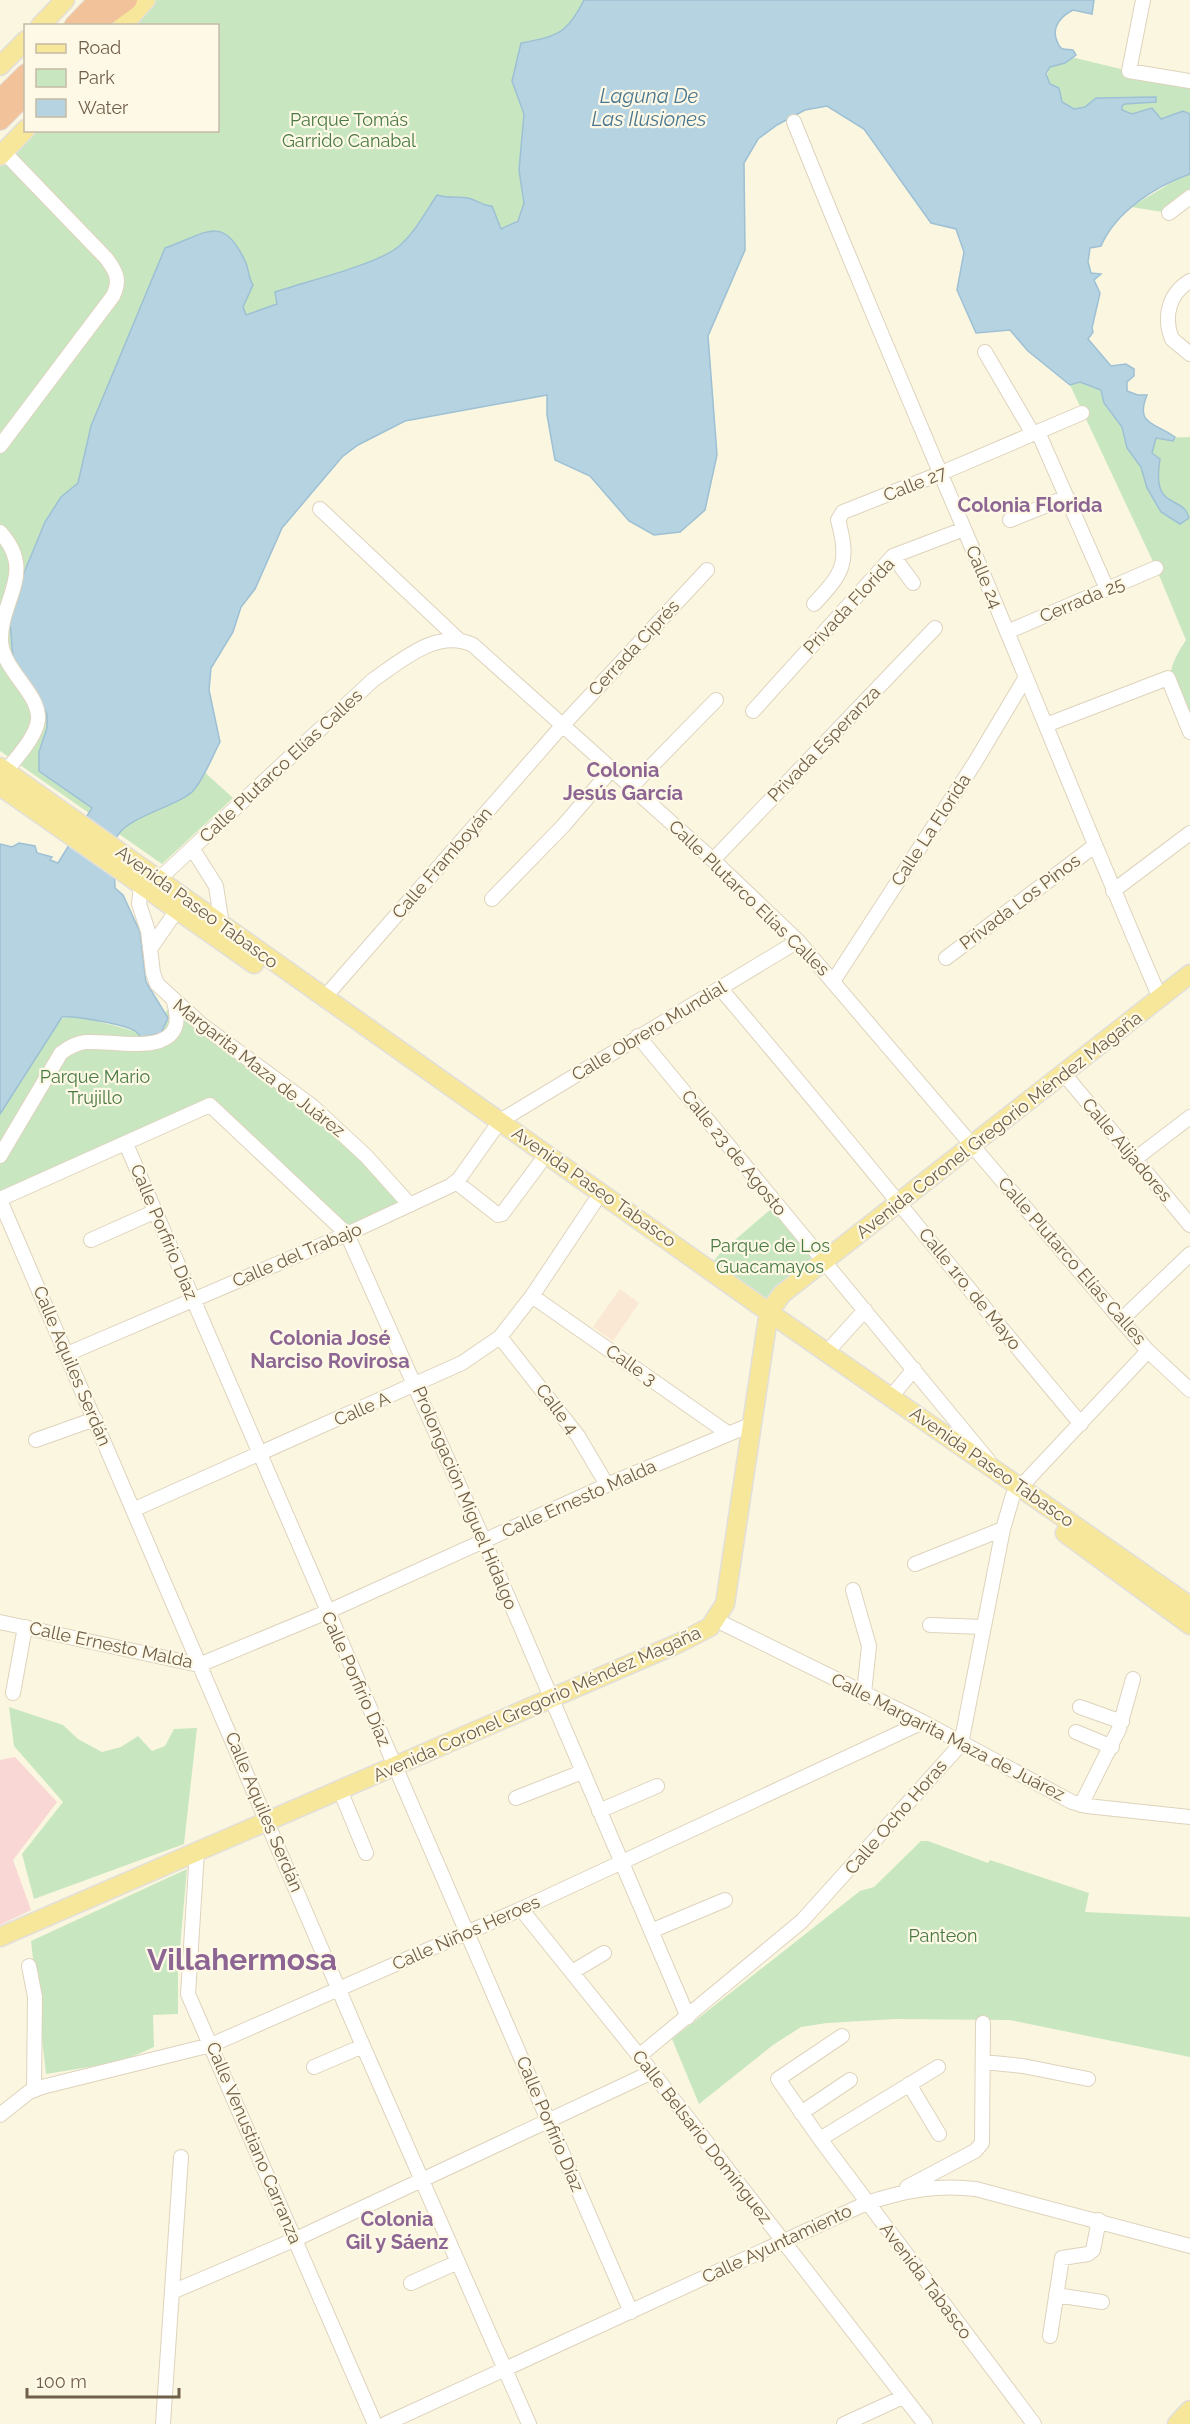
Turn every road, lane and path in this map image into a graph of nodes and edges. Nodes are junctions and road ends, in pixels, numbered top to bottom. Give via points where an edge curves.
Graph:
1 (65, 0) edge
2 (99, 0) edge
3 (118, 0) edge
4 (127, 0) edge
5 (146, 0) edge
6 (1143, 0) edge
7 (42, 24) edge
8 (76, 24) edge
9 (94, 24) edge
10 (94, 24) edge
11 (125, 24) edge
12 (24, 42) edge
13 (0, 66) edge
14 (24, 76) edge
15 (1190, 81) edge
16 (24, 96) edge
17 (0, 100) edge
18 (0, 120) edge
19 (794, 122) dead end
20 (24, 131) edge
21 (2, 154) edge
22 (1190, 197) edge
23 (1169, 213) dead end
24 (1190, 281) edge
25 (985, 352) dead end
26 (1190, 354) edge
27 (1082, 413) dead end
28 (1036, 433) junction
29 (0, 447) edge
30 (939, 474) junction
31 (1067, 497) junction
32 (320, 510) dead end
33 (1010, 520) dead end
34 (964, 529) junction
35 (0, 532) edge
36 (893, 556) junction
37 (1156, 568) dead end
38 (707, 570) dead end
39 (913, 583) dead end
40 (1107, 589) junction
41 (814, 604) dead end
42 (935, 628) dead end
43 (1007, 632) junction
44 (459, 640) junction
45 (1026, 677) junction
46 (716, 700) dead end
47 (753, 711) dead end
48 (1046, 725) junction
49 (561, 727) junction
50 (1190, 732) edge
51 (610, 770) junction
52 (2, 774) edge
53 (631, 787) junction
54 (1190, 833) edge
55 (1093, 847) junction
56 (192, 848) junction
57 (713, 860) junction
58 (150, 883) junction
59 (1113, 891) junction
60 (492, 899) dead end
61 (177, 910) junction
62 (222, 925) junction
63 (798, 941) junction
64 (150, 949) junction
65 (946, 958) dead end
66 (1190, 974) edge
67 (834, 980) junction
68 (720, 988) junction
69 (324, 998) junction
70 (1160, 998) junction
71 (174, 1002) junction
72 (638, 1036) junction
73 (1064, 1074) junction
74 (1190, 1118) edge
75 (497, 1125) junction
76 (126, 1144) junction
77 (972, 1145) junction
78 (0, 1156) edge
79 (1135, 1159) junction
80 (540, 1163) junction
81 (456, 1182) junction
82 (0, 1200) edge
83 (594, 1203) junction
84 (901, 1203) junction
85 (410, 1205) junction
86 (156, 1211) junction
87 (1190, 1225) edge
88 (347, 1234) junction
89 (91, 1240) dead end
90 (1190, 1254) edge
91 (824, 1262) junction
92 (532, 1296) junction
93 (193, 1299) junction
94 (865, 1310) junction
95 (768, 1318) junction
96 (1121, 1320) junction
97 (500, 1336) junction
98 (1148, 1351) junction
99 (827, 1352) junction
100 (67, 1354) junction
101 (914, 1369) junction
102 (416, 1384) junction
103 (1190, 1390) edge
104 (891, 1397) junction
105 (95, 1419) junction
106 (750, 1425) junction
107 (1082, 1425) junction
108 (729, 1434) junction
109 (969, 1434) junction
110 (950, 1437) junction
111 (36, 1440) dead end
112 (260, 1455) junction
113 (991, 1464) junction
114 (607, 1485) junction
115 (1017, 1491) junction
116 (135, 1509) junction
117 (1003, 1529) junction
118 (484, 1541) junction
119 (915, 1564) dead end
120 (853, 1590) dead end
121 (1190, 1606) edge
122 (327, 1612) junction
123 (716, 1620) junction
124 (0, 1622) edge
125 (1190, 1624) edge
126 (930, 1625) dead end
127 (25, 1627) junction
128 (984, 1627) junction
129 (199, 1665) junction
130 (1133, 1679) dead end
131 (13, 1693) dead end
132 (864, 1693) junction
133 (551, 1697) junction
134 (1080, 1707) dead end
135 (923, 1722) junction
136 (1122, 1722) junction
137 (1076, 1732) dead end
138 (961, 1744) junction
139 (1112, 1747) junction
140 (395, 1766) junction
141 (582, 1772) junction
142 (657, 1786) dead end
143 (340, 1790) junction
144 (516, 1798) dead end
145 (1082, 1805) junction
146 (599, 1811) junction
147 (1190, 1817) edge
148 (268, 1820) junction
149 (197, 1851) junction
150 (366, 1853) dead end
151 (621, 1862) junction
152 (725, 1900) dead end
153 (521, 1909) junction
154 (651, 1931) junction
155 (466, 1932) junction
156 (0, 1937) edge
157 (604, 1953) dead end
158 (29, 1966) dead end
159 (572, 1972) junction
160 (339, 1989) junction
161 (688, 2017) junction
162 (983, 2023) dead end
163 (842, 2036) dead end
164 (211, 2045) junction
165 (363, 2046) junction
166 (639, 2056) junction
167 (984, 2062) junction
168 (314, 2067) dead end
169 (938, 2067) dead end
170 (652, 2072) junction
171 (1088, 2079) dead end
172 (850, 2080) dead end
173 (909, 2085) junction
174 (34, 2089) junction
175 (801, 2113) junction
176 (0, 2115) edge
177 (548, 2121) junction
178 (939, 2134) dead end
179 (819, 2139) junction
180 (181, 2157) dead end
181 (421, 2179) junction
182 (895, 2194) junction
183 (867, 2203) junction
184 (1099, 2220) junction
185 (296, 2240) junction
186 (782, 2242) junction
187 (1190, 2246) edge
188 (458, 2262) junction
189 (411, 2283) dead end
190 (172, 2292) junction
191 (1056, 2295) junction
192 (1102, 2302) dead end
193 (631, 2312) junction
194 (1050, 2336) dead end
195 (506, 2367) junction
196 (903, 2397) junction
197 (1190, 2410) edge
198 (163, 2424) edge
199 (375, 2424) edge
200 (385, 2424) edge
201 (529, 2424) edge
202 (844, 2424) edge
203 (925, 2424) edge
204 (1034, 2424) edge
205 (1177, 2424) edge

1 - 7 main road
2 - 8 highway
3 - 9 highway
4 - 10 highway
5 - 11 main road
6 - 15 street via 1129,71
12 - 13 main road
14 - 17 highway
16 - 18 highway
19 - 30 street, Calle 24
20 - 21 main road
21 - 29 street via 106,258 118,281 113,296
22 - 23 street
24 - 26 street via 1178,290 1169,307 1168,326 1172,339
25 - 28 street
27 - 28 street, Calle 27
28 - 30 street, Calle 27
28 - 31 street
30 - 34 street, Calle 24
30 - 41 street, Calle 27 via 839,515 844,546 841,573
31 - 33 street
31 - 40 street
32 - 44 street
34 - 36 street, Privada Florida
34 - 43 street, Calle 24
35 - 52 street via 11,546 17,572 1,631 3,655 38,715 38,723 23,750
36 - 39 street
36 - 47 street, Privada Florida
37 - 40 street, Cerrada 25
38 - 49 street, Cerrada Ciprés
40 - 43 street, Cerrada 25
42 - 57 street, Privada Esperanza
43 - 45 street, Calle 24
44 - 49 street, Calle Plutarco Elías Calles via 482,652
44 - 56 street, Calle Plutarco Elías Calles via 426,646 374,680
45 - 48 street, Calle 24
45 - 67 street, Calle La Florida
46 - 53 street
48 - 50 street via 1168,678
48 - 55 street, Calle 24
49 - 51 street, Calle Plutarco Elías Calles
49 - 69 street, Calle Framboyán
51 - 53 street, Calle Plutarco Elías Calles
51 - 60 street via 564,825
52 - 58 main road, Avenida Paseo Tabasco
53 - 57 street, Calle Plutarco Elías Calles
54 - 59 street
55 - 59 street, Calle 24
55 - 65 street, Privada Los Pinos
56 - 58 street, Calle Plutarco Elías Calles
56 - 62 street, Calle Plutarco Elías Calles via 216,886
57 - 63 street, Calle Plutarco Elías Calles
58 - 61 main road, Avenida Paseo Tabasco
58 - 62 main road, Avenida Paseo Tabasco
58 - 64 street, Margarita Maza de Juárez via 140,904
59 - 70 street, Calle 24
61 - 64 street
61 - 75 main road, Avenida Paseo Tabasco
62 - 69 main road, Avenida Paseo Tabasco
63 - 67 street, Calle Plutarco Elías Calles
63 - 68 street, Calle Obrero Mundial
64 - 71 street, Margarita Maza de Juárez via 154,979
66 - 70 main road, Avenida Coronel Gregorio Méndez Magaña
67 - 77 street, Calle Plutarco Elías Calles
68 - 72 street, Calle Obrero Mundial
68 - 84 street, Calle 1ro. de Mayo
69 - 75 main road, Avenida Paseo Tabasco
70 - 73 main road, Avenida Coronel Gregorio Méndez Magaña
71 - 78 street via 176,1024 160,1042 88,1042 61,1053
71 - 85 street, Margarita Maza de Juárez via 312,1106 366,1156
72 - 75 street, Calle Obrero Mundial
72 - 91 street, Calle 23 de Agosto
73 - 77 main road, Avenida Coronel Gregorio Méndez Magaña
73 - 79 street, Calle Alijadores
74 - 79 street
75 - 80 main road, Avenida Paseo Tabasco
75 - 81 street, Calle del Trabajo
75 - 95 main road, Avenida Paseo Tabasco
76 - 82 street, Prolongación Miguel Hidalgo
76 - 86 street, Calle Porfirio Díaz
76 - 88 street, Prolongación Miguel Hidalgo via 213,1105
77 - 84 main road, Avenida Coronel Gregorio Méndez Magaña
77 - 96 street, Calle Plutarco Elías Calles
79 - 87 street, Calle Alijadores
80 - 81 street via 498,1215
80 - 83 main road, Avenida Paseo Tabasco
81 - 85 street, Calle del Trabajo
82 - 100 street, Calle Aquiles Serdán
83 - 92 street, Calle A
83 - 95 main road, Avenida Paseo Tabasco
84 - 91 main road, Avenida Coronel Gregorio Méndez Magaña
84 - 107 street, Calle 1ro. de Mayo
85 - 88 street, Calle del Trabajo
86 - 89 street
86 - 93 street, Calle Porfirio Díaz
88 - 93 street, Calle del Trabajo
88 - 102 street, Prolongación Miguel Hidalgo
90 - 96 street
91 - 94 street, Calle 23 de Agosto
91 - 95 main road, Avenida Coronel Gregorio Méndez Magaña via 791,1285
92 - 97 street, Calle A
92 - 108 street, Calle 3
93 - 100 street, Calle del Trabajo
93 - 112 street, Calle Porfirio Díaz
94 - 99 street
94 - 101 street, Calle 23 de Agosto
95 - 99 main road, Avenida Paseo Tabasco
95 - 106 main road, Avenida Coronel Gregorio Méndez Magaña
95 - 115 main road, Avenida Paseo Tabasco
96 - 98 street, Calle Plutarco Elías Calles
97 - 102 street, Calle A via 462,1363
97 - 114 street, Calle 4 via 578,1436
98 - 103 street, Calle Plutarco Elías Calles
98 - 107 street, Calle Ocho Horas
99 - 104 main road, Avenida Paseo Tabasco
100 - 105 street, Calle Aquiles Serdán
101 - 104 street
101 - 109 street, Calle 23 de Agosto
102 - 112 street, Calle A
102 - 118 street, Prolongación Miguel Hidalgo
104 - 110 main road, Avenida Paseo Tabasco
105 - 111 street
105 - 116 street, Calle Aquiles Serdán
106 - 108 street, Calle Ernesto Malda
106 - 123 main road, Avenida Coronel Gregorio Méndez Magaña via 725,1604
107 - 115 street, Calle Ocho Horas
108 - 114 street, Calle Ernesto Malda
109 - 110 main road
109 - 113 street, Calle 23 de Agosto
110 - 113 main road, Avenida Paseo Tabasco
112 - 116 street, Calle A
112 - 122 street, Calle Porfirio Díaz
113 - 115 main road, Avenida Paseo Tabasco
114 - 118 street, Calle Ernesto Malda
115 - 117 street, Calle Ocho Horas
115 - 121 main road, Avenida Paseo Tabasco
115 - 125 main road, Avenida Paseo Tabasco
116 - 129 street, Calle Aquiles Serdán
117 - 119 street
117 - 128 street, Calle Ocho Horas
118 - 122 street, Calle Ernesto Malda
118 - 133 street, Prolongación Miguel Hidalgo
120 - 132 street via 869,1646
122 - 129 street, Calle Ernesto Malda
122 - 140 street, Calle Porfirio Díaz
123 - 132 street, Calle Margarita Maza de Juárez
123 - 133 main road, Avenida Coronel Gregorio Méndez Magaña via 679,1643
124 - 127 street, Calle Ernesto Malda
126 - 128 street
127 - 129 street, Calle Ernesto Malda
127 - 131 street
128 - 138 street, Calle Ocho Horas
129 - 148 street, Calle Aquiles Serdán
130 - 136 street
132 - 135 street, Calle Margarita Maza de Juárez
133 - 140 main road, Avenida Coronel Gregorio Méndez Magaña
133 - 141 street, Prolongación Miguel Hidalgo
134 - 136 street
135 - 138 street, Calle Margarita Maza de Juárez
135 - 151 street, Calle Niños Heroes
136 - 139 street
137 - 139 street
138 - 145 street, Calle Margarita Maza de Juárez
138 - 161 street, Calle Ocho Horas via 801,1921
139 - 145 street
140 - 143 main road, Avenida Coronel Gregorio Méndez Magaña
140 - 155 street, Calle Porfirio Díaz
141 - 144 street
141 - 146 street, Prolongación Miguel Hidalgo
142 - 146 street
143 - 148 main road, Avenida Coronel Gregorio Méndez Magaña
143 - 150 street
145 - 147 street, Calle Margarita Maza de Juárez
146 - 151 street, Prolongación Miguel Hidalgo
148 - 149 main road, Avenida Coronel Gregorio Méndez Magaña
148 - 160 street, Calle Aquiles Serdán
149 - 156 main road, Avenida Coronel Gregorio Méndez Magaña
149 - 164 street, Calle Venustiano Carranza via 188,1990
151 - 153 street, Calle Niños Heroes
151 - 154 street, Prolongación Miguel Hidalgo
152 - 154 street
153 - 155 street, Calle Niños Heroes
153 - 159 street, Calle Belsario Domínguez
154 - 161 street, Prolongación Miguel Hidalgo
155 - 160 street, Calle Niños Heroes
155 - 177 street, Calle Porfirio Díaz
157 - 159 street
158 - 174 street via 35,1997
159 - 166 street, Calle Belsario Domínguez
160 - 164 street, Calle Niños Heroes
160 - 165 street, Calle Aquiles Serdán
161 - 166 street, Calle Ocho Horas
162 - 167 street
163 - 175 street, Avenida Tabasco via 778,2079
164 - 174 street, Calle Niños Heroes
164 - 185 street, Calle Venustiano Carranza
165 - 168 street
165 - 181 street, Calle Aquiles Serdán
166 - 170 street, Calle Belsario Domínguez
167 - 171 street
167 - 182 street via 981,2145
169 - 173 street
170 - 177 street
170 - 186 street, Calle Belsario Domínguez
172 - 175 street
173 - 178 street
173 - 179 street
174 - 176 street, Calle Niños Heroes
175 - 179 street, Avenida Tabasco
177 - 181 street
177 - 193 street, Calle Porfirio Díaz
179 - 183 street, Avenida Tabasco
180 - 190 street
181 - 185 street
181 - 188 street, Calle Aquiles Serdán
182 - 183 street, Calle Ayuntamiento
182 - 184 street, Calle Ayuntamiento via 931,2188 970,2188
183 - 186 street, Calle Ayuntamiento
183 - 204 street, Avenida Tabasco
184 - 187 street, Calle Ayuntamiento
184 - 191 street via 1093,2250 1062,2258
185 - 190 street
185 - 199 street, Calle Venustiano Carranza
186 - 193 street, Calle Ayuntamiento
186 - 196 street, Calle Belsario Domínguez
188 - 189 street
188 - 195 street, Calle Aquiles Serdán
190 - 198 street
191 - 192 street
191 - 194 street
193 - 195 street, Calle Ayuntamiento
195 - 200 street, Calle Ayuntamiento
195 - 201 street, Calle Aquiles Serdán
196 - 202 street
196 - 203 street, Calle Belsario Domínguez
197 - 205 main road

